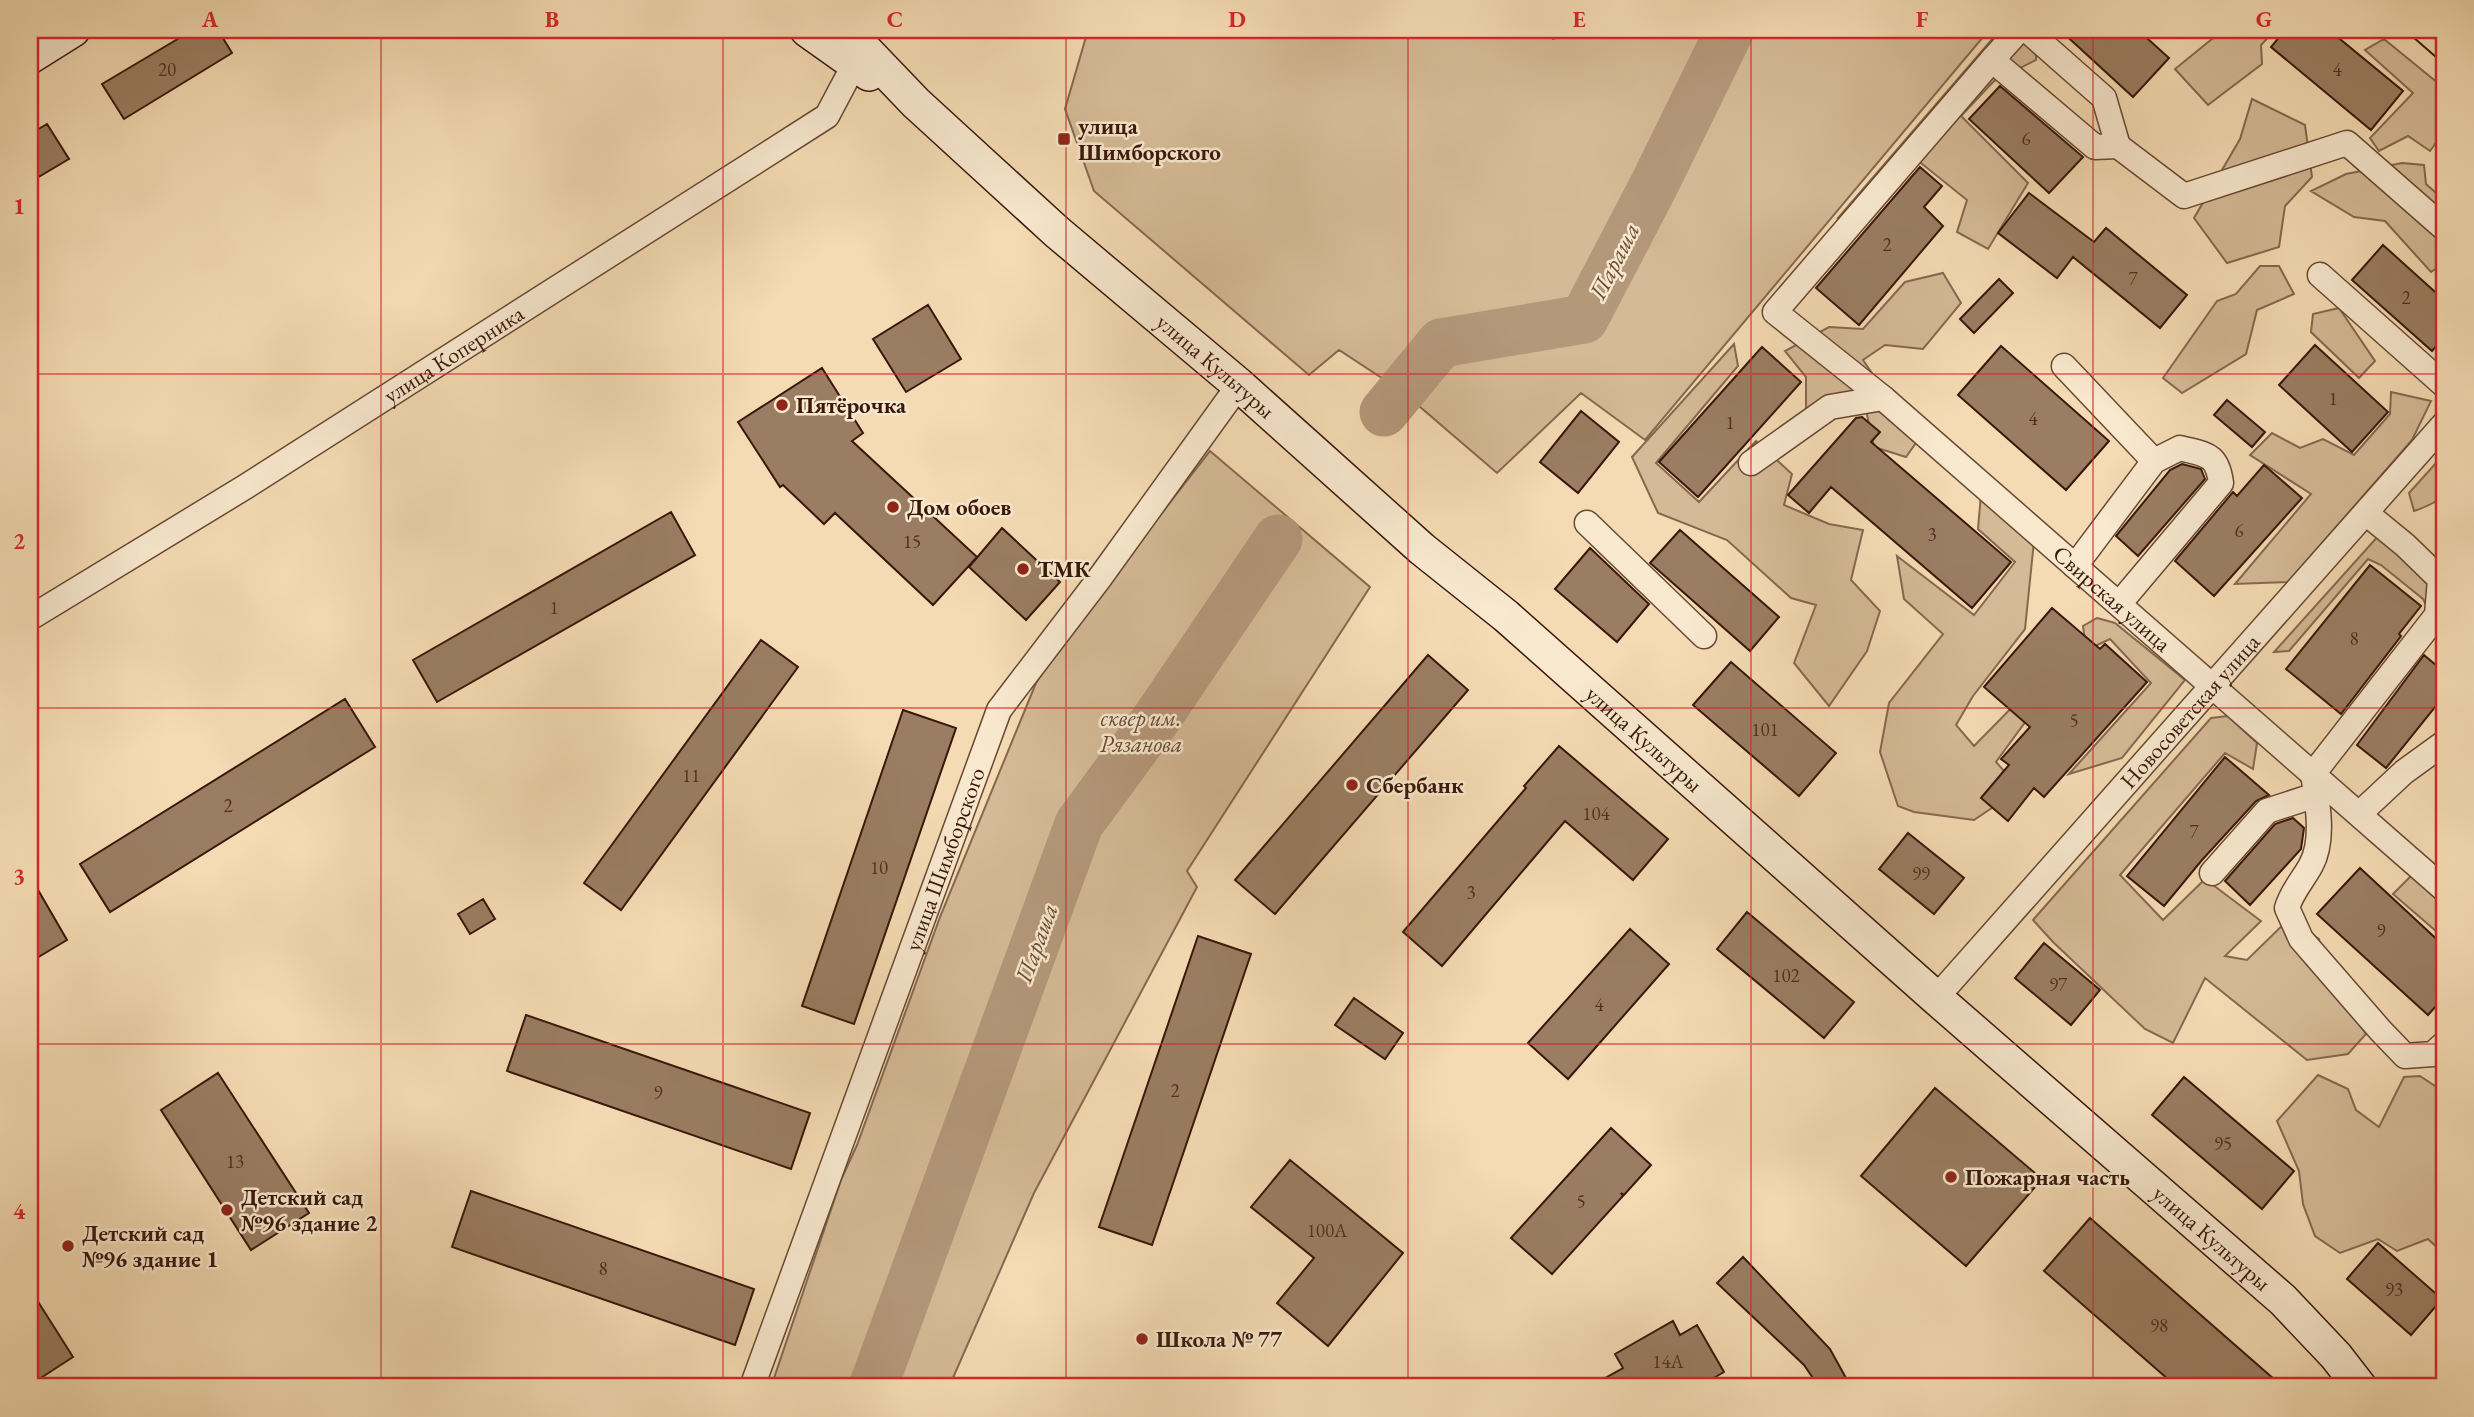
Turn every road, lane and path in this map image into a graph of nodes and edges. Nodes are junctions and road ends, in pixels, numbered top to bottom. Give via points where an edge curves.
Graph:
1 (73, 30) edge
2 (807, 30) edge
3 (846, 30) edge
4 (2019, 30) edge
5 (2027, 30) edge
6 (30, 57) edge
7 (1992, 60) junction
8 (854, 65) junction
9 (916, 103) junction
10 (2118, 146) junction
11 (2444, 228) edge
12 (2320, 275) dead end
13 (2064, 366) dead end
14 (2444, 384) edge
15 (1239, 386) junction
16 (1883, 398) junction
17 (2444, 424) edge
18 (2154, 461) junction
19 (1751, 463) dead end
20 (2367, 514) junction
21 (1587, 523) dead end
22 (2076, 566) junction
23 (2119, 604) junction
24 (30, 618) edge
25 (1704, 636) dead end
26 (2212, 685) junction
27 (2444, 743) edge
28 (2314, 784) junction
29 (2359, 814) junction
30 (2212, 873) dead end
31 (2444, 889) edge
32 (1936, 998) junction
33 (2444, 1044) edge
34 (752, 1387) edge
35 (2360, 1387) edge

1 - 6 main road
2 - 8 main road, улица Культуры
3 - 9 main road, улица Культуры
4 - 7 street
5 - 10 street via 2104,98
7 - 10 street via 2095,147
7 - 16 street, Свирская улица via 1775,312
8 - 9 main road, улица Культуры
8 - 24 street, улица Коперника via 827,116 245,487
9 - 15 main road, улица Культуры via 1057,232
10 - 11 street via 2184,196 2347,143
12 - 14 street
13 - 18 street
15 - 32 main road, улица Культуры
15 - 34 street, улица Шимборского via 999,710
16 - 19 street via 1830,407
16 - 22 street, Свирская улица
17 - 20 street, Новосоветская улица
18 - 22 street
18 - 23 street via 2180,448 2208,455 2219,466 2221,483
20 - 26 street, Новосоветская улица
20 - 28 street via 2440,579 2437,615
21 - 25 street
22 - 23 street, Свирская улица
23 - 26 street, Свирская улица
26 - 28 street, Свирская улица
26 - 32 street, Новосоветская улица
27 - 29 street
28 - 29 street, Свирская улица
28 - 30 street via 2267,811
28 - 33 street via 2319,824 2313,862 2287,908 2301,939 2405,1056 2433,1054
29 - 31 street, Свирская улица
32 - 35 main road, улица Культуры via 2283,1300

